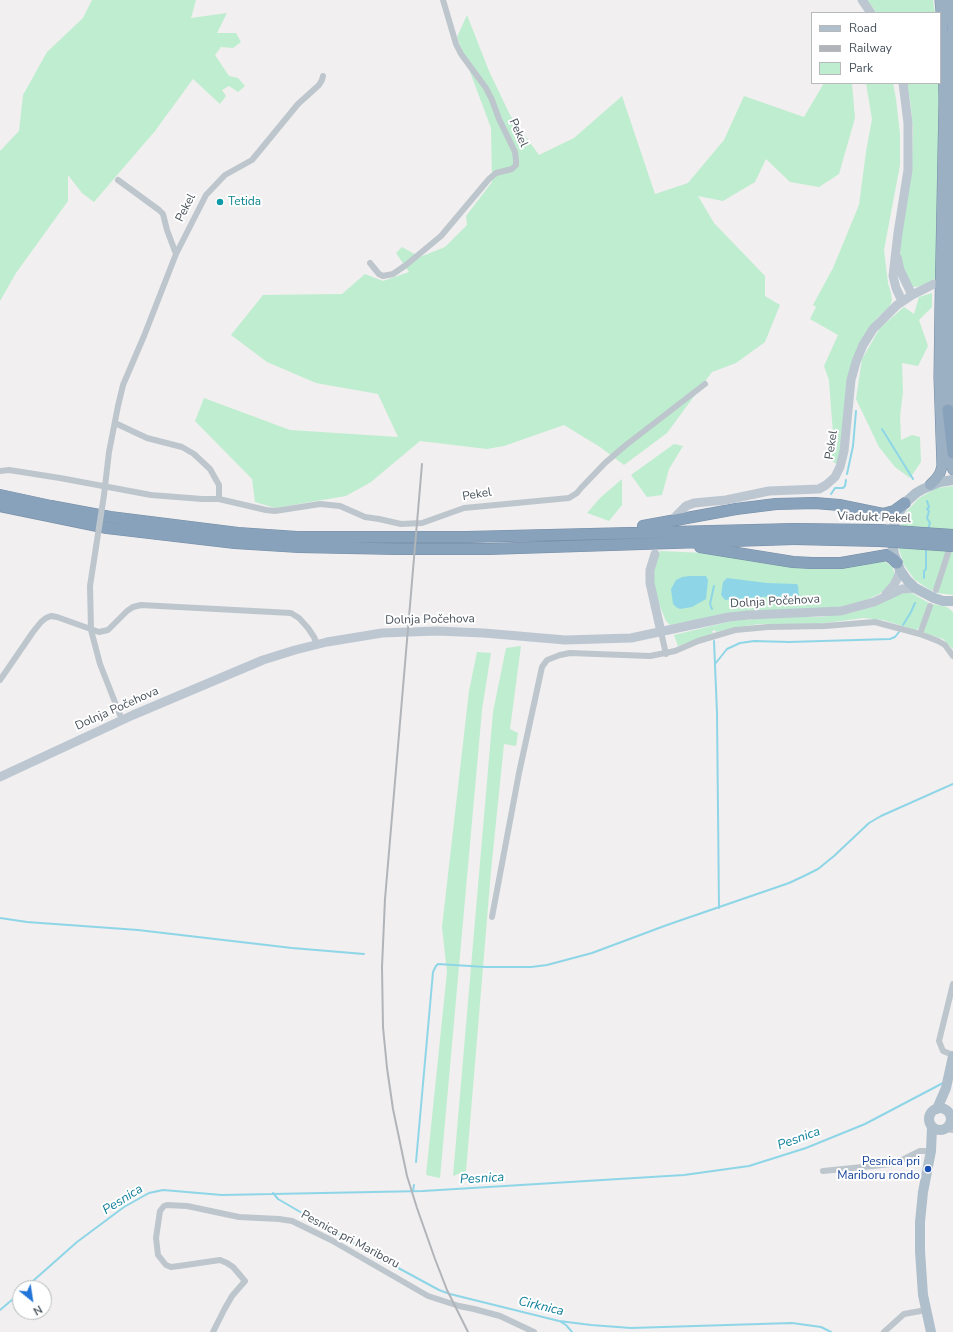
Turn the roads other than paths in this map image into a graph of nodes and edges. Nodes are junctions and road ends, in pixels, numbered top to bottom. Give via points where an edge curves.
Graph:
1 (443, 0) edge
2 (862, 0) edge
3 (940, 0) edge
4 (949, 0) edge
5 (870, 12) edge
6 (953, 30) edge
7 (323, 76) dead end
8 (902, 84) edge
9 (952, 179) edge
10 (118, 180) dead end
11 (896, 252) junction
12 (176, 254) junction
13 (370, 263) dead end
14 (934, 284) dead end
15 (912, 295) junction
16 (902, 301) junction
17 (704, 384) dead end
18 (948, 410) junction
19 (115, 423) junction
20 (953, 453) edge
21 (0, 470) edge
22 (953, 470) edge
23 (953, 480) edge
24 (930, 485) junction
25 (105, 486) junction
26 (0, 495) edge
27 (218, 499) junction
28 (905, 503) junction
29 (0, 506) edge
30 (676, 516) dead end
31 (603, 533) junction
32 (794, 534) junction
33 (953, 535) edge
34 (953, 539) edge
35 (953, 546) edge
36 (654, 549) junction
37 (898, 567) junction
38 (915, 588) junction
39 (936, 590) dead end
40 (883, 598) junction
41 (952, 602) edge
42 (930, 606) dead end
43 (91, 630) junction
44 (661, 632) junction
45 (920, 634) junction
46 (317, 644) junction
47 (666, 654) junction
48 (953, 656) edge
49 (0, 680) edge
50 (122, 720) junction
51 (0, 777) edge
52 (492, 917) dead end
53 (953, 984) edge
54 (953, 1058) edge
55 (947, 1114) edge
56 (932, 1127) junction
57 (948, 1129) edge
58 (931, 1151) junction
59 (823, 1172) dead end
60 (926, 1310) junction
61 (213, 1332) edge
62 (534, 1332) edge
63 (884, 1332) edge
64 (931, 1332) edge

1 - 13 street, Pekel via 456,44 492,100 515,152 516,165 512,169 496,173 489,179 441,236 406,265 384,276
2 - 5 main road
3 - 24 highway via 944,33 939,378 942,466 940,473
4 - 6 highway
6 - 9 highway
7 - 12 street, Pekel via 319,85 298,104 252,160 226,175 206,195
8 - 11 main road via 909,148
9 - 18 highway
10 - 12 street, Pekel via 159,210
11 - 15 main road via 900,270
11 - 16 main road via 893,276
12 - 19 street, Pekel via 124,385
14 - 15 main road, Pekel
15 - 16 main road, Pekel
16 - 30 main road, Pekel via 873,329 856,362 851,380 844,451 835,477 819,489 769,491 726,500 694,503 686,506
17 - 27 street, Pekel via 605,462 577,493 569,498 464,508 422,523 400,524 365,517 340,506 320,504 275,511
18 - 20 highway
18 - 22 highway via 948,458
19 - 25 street, Pekel
19 - 27 street via 147,438 182,447 194,454 210,469 219,485
21 - 25 street, Pekel
23 - 24 main road
24 - 28 main road
25 - 27 street, Pekel via 151,494
25 - 43 street, Pekel, bridge via 90,586
26 - 31 highway via 110,517 199,529 282,536 467,538
28 - 31 highway via 894,511 883,514 839,505 776,504 647,526 617,527
28 - 37 main road via 898,514 892,544
29 - 36 highway via 107,528 235,543 399,549
31 - 32 highway
32 - 33 highway, Viadukt Pekel, bridge via 880,530
32 - 35 highway, Viadukt Pekel, bridge
32 - 36 highway
34 - 39 street
36 - 37 highway via 698,547 775,560 812,563 841,563 886,555 894,559
36 - 44 main road via 650,583
37 - 38 main road
37 - 40 main road via 898,577
38 - 40 main road, Dolnja Počehova via 902,589
38 - 41 main road via 934,598
40 - 44 main road, Dolnja Počehova via 841,611 749,615 707,621
42 - 45 street
43 - 46 street via 108,630 127,611 141,605 292,613 308,628
43 - 49 street via 57,617 46,618 33,632
43 - 50 street, Pekel via 100,664
44 - 46 main road, Dolnja Počehova via 631,638 565,640 451,631 403,632
44 - 47 street
45 - 47 street via 875,622 768,627 734,630
45 - 48 street via 945,646
46 - 50 main road, Dolnja Počehova via 263,660
47 - 52 street via 650,656 570,653 547,660 542,667 518,773
50 - 51 main road, Dolnja Počehova
53 - 54 street via 939,1041 943,1051
54 - 55 main road via 946,1088
55 - 56 main road via 932,1111 929,1116
55 - 57 main road via 950,1125
56 - 57 main road via 938,1130
56 - 58 main road
57 - 58 main road
58 - 59 street via 920,1151 892,1164
58 - 60 main road via 920,1222 920,1266
60 - 63 street via 904,1314
60 - 64 main road
61 - 62 street, Pesnica pri Mariboru via 232,1296 245,1281 233,1268 220,1260 171,1267 159,1259 156,1247 158,1222 164,1206 187,1206 239,1217 292,1221 428,1296 500,1316

